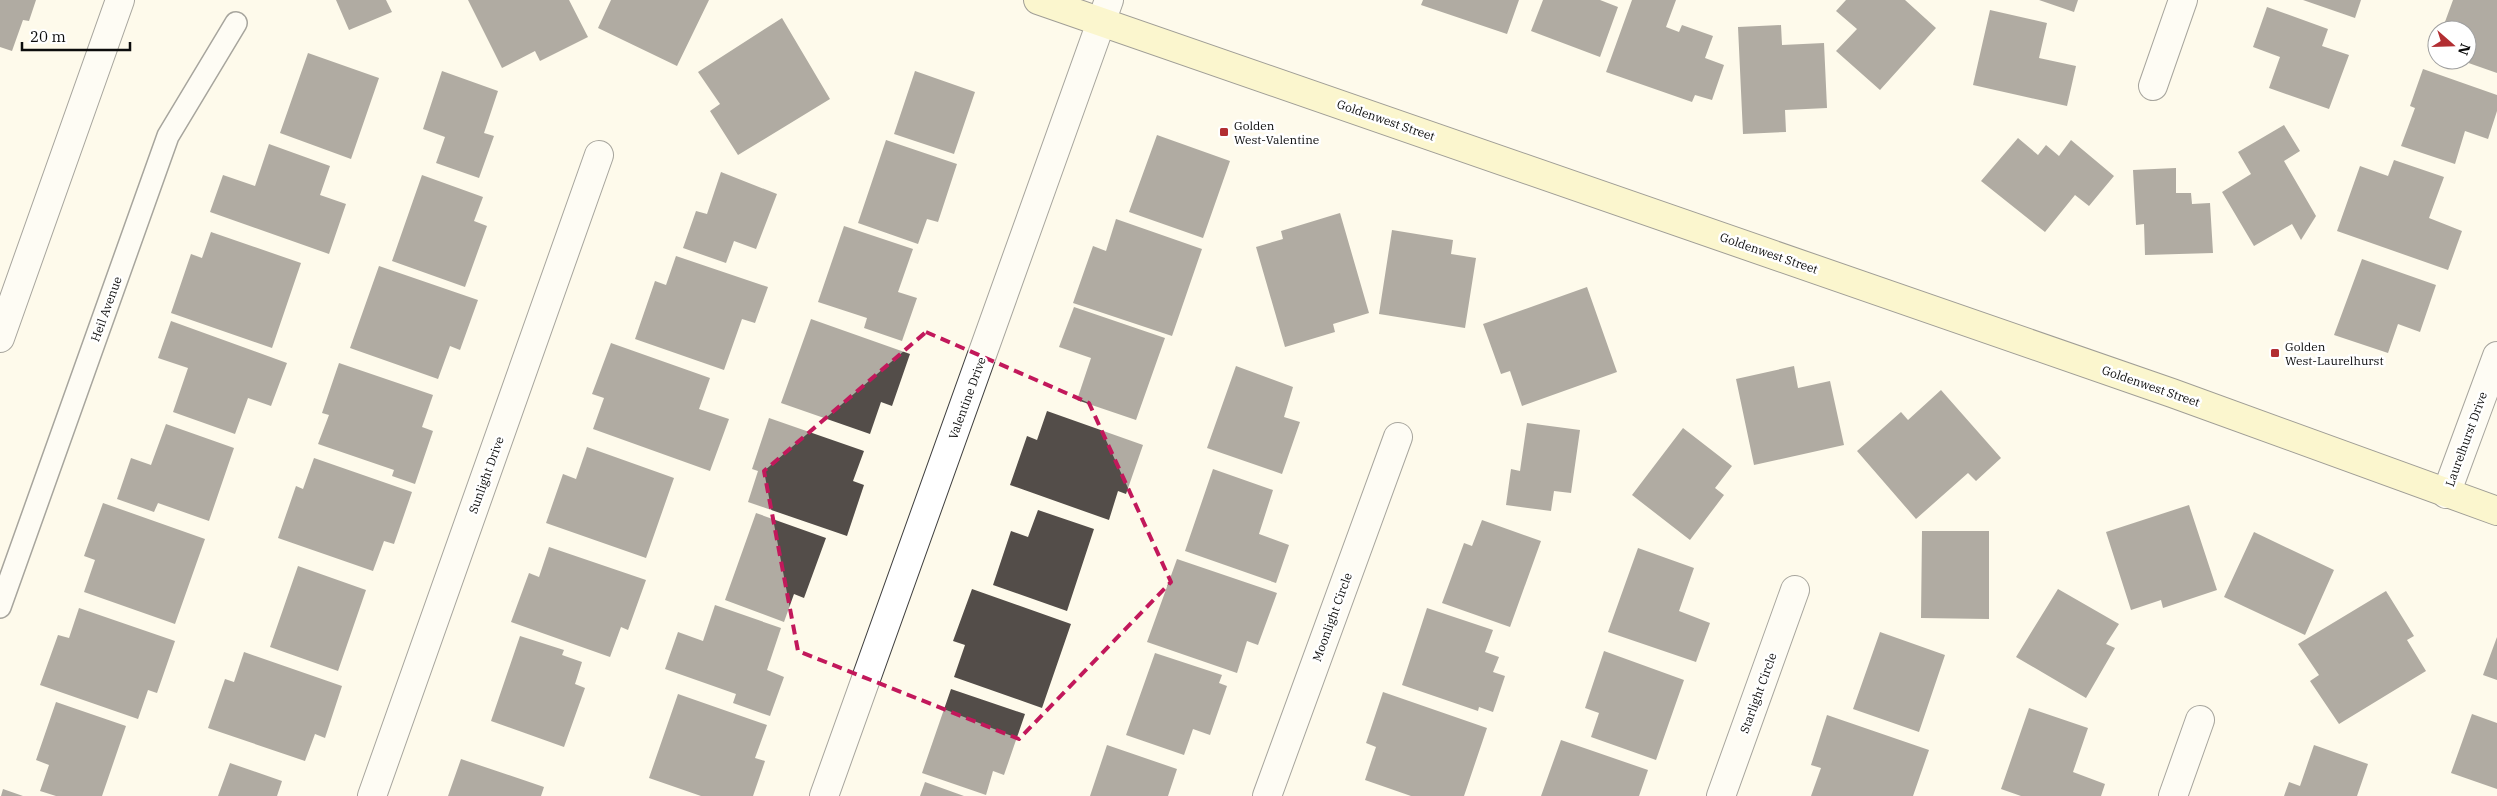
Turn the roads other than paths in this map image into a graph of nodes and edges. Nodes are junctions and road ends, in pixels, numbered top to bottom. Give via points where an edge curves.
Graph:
1 (120, 0) edge
2 (1038, 0) edge
3 (2183, 0) edge
4 (1106, 10) edge
5 (236, 23) dead end
6 (2153, 86) dead end
7 (599, 155) dead end
8 (0, 338) edge
9 (2497, 356) edge
10 (1398, 437) dead end
11 (2446, 494) junction
12 (2497, 511) edge
13 (1795, 590) dead end
14 (0, 607) edge
15 (2200, 720) dead end
16 (372, 796) edge
17 (824, 796) edge
18 (1267, 796) edge
19 (1721, 796) edge
20 (2173, 796) edge

1 - 8 street
2 - 4 main road, Goldenwest Street
3 - 6 street
4 - 11 main road, Goldenwest Street
4 - 17 street, Valentine Drive
5 - 14 lane, Heil Avenue via 168,136
7 - 16 street, Sunlight Drive
9 - 11 street, Laurelhurst Drive
10 - 18 street, Moonlight Circle
11 - 12 main road, Goldenwest Street
13 - 19 street, Starlight Circle
15 - 20 street

